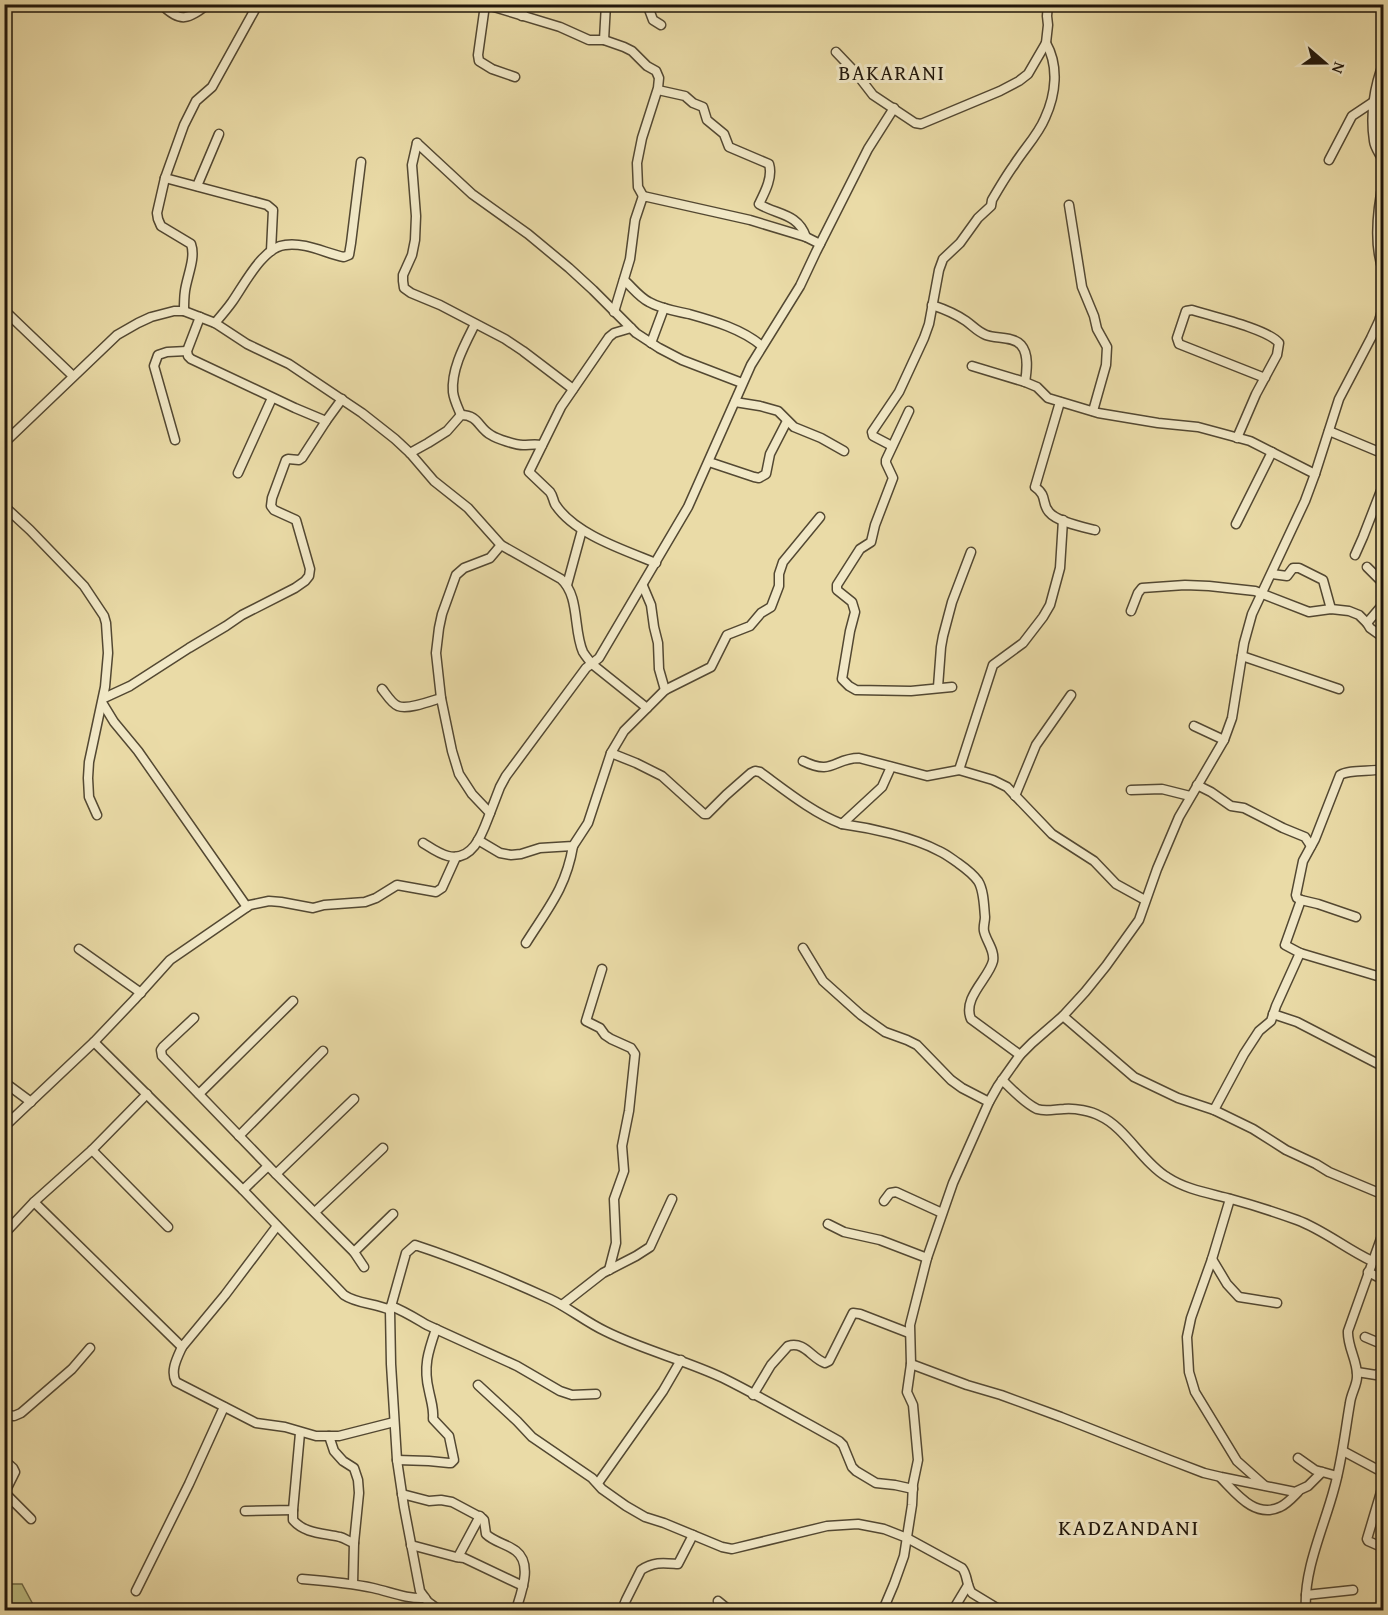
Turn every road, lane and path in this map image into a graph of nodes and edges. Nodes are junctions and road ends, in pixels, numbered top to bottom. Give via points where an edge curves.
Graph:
1 (161, 4) edge
2 (208, 4) edge
3 (258, 4) edge
4 (524, 4) edge
5 (606, 4) edge
6 (646, 4) edge
7 (1047, 4) edge
8 (484, 5) edge
9 (522, 16) junction
10 (661, 25) dead end
11 (604, 40) junction
12 (1046, 43) junction
13 (836, 52) dead end
14 (1383, 62) edge
15 (515, 77) dead end
16 (658, 90) junction
17 (1373, 102) junction
18 (894, 108) junction
19 (219, 134) dead end
20 (1329, 160) dead end
21 (361, 162) dead end
22 (1383, 163) edge
23 (165, 178) junction
24 (1383, 178) edge
25 (197, 186) junction
26 (643, 196) junction
27 (1069, 205) dead end
28 (806, 237) junction
29 (820, 244) junction
30 (271, 251) junction
31 (1383, 273) edge
32 (624, 280) junction
33 (1383, 304) edge
34 (932, 305) junction
35 (664, 308) junction
36 (4, 310) edge
37 (184, 311) junction
38 (614, 312) junction
39 (200, 317) junction
40 (215, 323) junction
41 (475, 324) junction
42 (631, 328) junction
43 (651, 343) junction
44 (762, 346) junction
45 (187, 351) junction
46 (972, 366) dead end
47 (73, 376) junction
48 (1264, 378) junction
49 (1025, 382) junction
50 (742, 383) junction
51 (573, 389) junction
52 (272, 398) junction
53 (342, 399) junction
54 (735, 402) junction
55 (1060, 402) junction
56 (909, 411) dead end
57 (1093, 411) junction
58 (461, 415) junction
59 (326, 421) junction
60 (787, 421) junction
61 (1329, 431) junction
62 (1237, 438) junction
63 (175, 440) dead end
64 (4, 443) edge
65 (542, 445) junction
66 (892, 446) junction
67 (844, 451) dead end
68 (1272, 452) junction
69 (410, 453) junction
70 (1383, 454) edge
71 (709, 462) junction
72 (237, 473) dead end
73 (1315, 474) junction
74 (1383, 483) edge
75 (4, 506) edge
76 (820, 517) dead end
77 (1063, 520) junction
78 (1236, 524) dead end
79 (1095, 530) dead end
80 (582, 531) junction
81 (501, 545) junction
82 (971, 552) dead end
83 (1355, 555) dead end
84 (656, 563) junction
85 (1367, 567) dead end
86 (1272, 574) junction
87 (1383, 584) edge
88 (567, 585) junction
89 (642, 586) junction
90 (1263, 593) junction
91 (1383, 603) edge
92 (1331, 609) junction
93 (1131, 611) dead end
94 (1367, 622) junction
95 (1383, 638) edge
96 (1242, 656) junction
97 (592, 664) junction
98 (938, 687) junction
99 (952, 687) dead end
100 (382, 689) dead end
101 (1339, 689) dead end
102 (664, 690) junction
103 (1071, 694) dead end
104 (441, 698) junction
105 (103, 701) junction
106 (646, 708) junction
107 (1194, 726) dead end
108 (1224, 740) junction
109 (611, 753) junction
110 (803, 761) dead end
111 (891, 767) junction
112 (1383, 769) edge
113 (959, 770) junction
114 (1197, 785) junction
115 (1131, 790) dead end
116 (1015, 796) junction
117 (1190, 796) junction
118 (490, 813) junction
119 (97, 815) dead end
120 (842, 824) junction
121 (478, 840) junction
122 (423, 843) dead end
123 (573, 846) junction
124 (1311, 846) junction
125 (456, 857) junction
126 (1145, 900) junction
127 (1301, 900) junction
128 (247, 907) junction
129 (1356, 917) dead end
130 (526, 943) dead end
131 (802, 948) dead end
132 (79, 949) dead end
133 (1300, 953) junction
134 (602, 969) dead end
135 (1383, 978) edge
136 (141, 993) junction
137 (293, 1001) dead end
138 (1273, 1014) junction
139 (1063, 1016) junction
140 (194, 1018) dead end
141 (94, 1042) junction
142 (323, 1051) dead end
143 (1020, 1055) junction
144 (1383, 1067) edge
145 (1002, 1080) junction
146 (4, 1082) edge
147 (147, 1094) junction
148 (199, 1094) junction
149 (354, 1099) dead end
150 (31, 1102) junction
151 (989, 1102) junction
152 (1214, 1110) junction
153 (4, 1127) edge
154 (239, 1136) junction
155 (383, 1148) dead end
156 (92, 1150) junction
157 (268, 1166) junction
158 (276, 1174) junction
159 (243, 1190) junction
160 (1383, 1195) edge
161 (672, 1199) dead end
162 (1230, 1199) junction
163 (884, 1201) dead end
164 (34, 1202) junction
165 (315, 1212) junction
166 (942, 1213) junction
167 (393, 1214) dead end
168 (828, 1224) dead end
169 (168, 1227) dead end
170 (277, 1227) junction
171 (1383, 1230) edge
172 (4, 1234) edge
173 (1380, 1251) edge
174 (354, 1252) junction
175 (927, 1258) junction
176 (1212, 1259) junction
177 (1372, 1261) junction
178 (364, 1267) dead end
179 (609, 1270) junction
180 (1368, 1272) junction
181 (1383, 1280) edge
182 (1277, 1303) dead end
183 (562, 1305) junction
184 (390, 1308) junction
185 (436, 1329) junction
186 (909, 1333) junction
187 (1365, 1337) dead end
188 (1383, 1345) edge
189 (182, 1347) junction
190 (90, 1348) dead end
191 (681, 1360) junction
192 (911, 1364) junction
193 (1383, 1370) edge
194 (1357, 1372) junction
195 (478, 1386) dead end
196 (596, 1394) dead end
197 (753, 1395) junction
198 (224, 1407) junction
199 (4, 1414) edge
200 (394, 1422) junction
201 (300, 1433) junction
202 (329, 1437) junction
203 (1343, 1452) junction
204 (1298, 1458) dead end
205 (4, 1460) edge
206 (397, 1460) junction
207 (1322, 1472) junction
208 (1383, 1473) edge
209 (1337, 1476) junction
210 (1221, 1477) junction
211 (1383, 1482) edge
212 (597, 1483) junction
213 (1265, 1486) junction
214 (913, 1489) junction
215 (1298, 1492) junction
216 (5, 1493) edge
217 (402, 1494) junction
218 (293, 1510) junction
219 (245, 1511) dead end
220 (480, 1516) junction
221 (31, 1519) dead end
222 (693, 1535) junction
223 (907, 1538) junction
224 (354, 1543) junction
225 (411, 1545) junction
226 (1383, 1548) edge
227 (458, 1557) junction
228 (302, 1580) dead end
229 (353, 1584) junction
230 (968, 1585) junction
231 (523, 1586) junction
232 (1353, 1590) dead end
233 (136, 1591) dead end
234 (1306, 1594) junction
235 (425, 1598) junction
236 (718, 1601) dead end
237 (439, 1611) edge
238 (516, 1611) edge
239 (582, 1611) edge
240 (592, 1611) edge
241 (622, 1611) edge
242 (729, 1611) edge
243 (883, 1611) edge
244 (954, 1611) edge
245 (1000, 1611) edge
246 (1306, 1611) edge

1 - 2 street via 184,18
3 - 23 street via 212,87 196,101
4 - 9 street
5 - 11 street
6 - 10 street via 651,17
7 - 12 street
8 - 9 street
8 - 15 street via 480,61
9 - 11 street via 589,40
11 - 16 street via 630,50 654,69 659,78
12 - 18 street via 1023,78 968,105 919,124
12 - 34 street via 1055,69 1045,119 991,206 945,256
13 - 18 street via 873,95
14 - 17 street
16 - 26 street via 637,163 638,187
16 - 28 street via 685,96 701,105 707,120 724,134 729,147 769,164 765,194 759,204 798,222
17 - 20 street via 1352,116
17 - 22 street via 1374,142
18 - 29 street via 868,149
19 - 25 street
21 - 30 street via 349,255 286,244
23 - 25 street
23 - 37 street via 158,219 161,226 192,246
24 - 31 street via 1377,243
25 - 30 street via 273,210
26 - 28 street
26 - 32 street
27 - 57 street via 1082,287 1107,347
28 - 29 street
29 - 44 street via 800,286
30 - 40 street
32 - 35 street via 645,299
32 - 38 street
33 - 61 street via 1379,321 1341,394
34 - 49 street via 987,335 1018,342 1025,352
34 - 66 street via 929,324 906,378 872,432
35 - 43 street
35 - 44 street via 749,335
36 - 47 street
37 - 39 street
37 - 47 street via 151,317 127,329
38 - 41 street via 569,268 472,194 417,143 412,165 415,240 403,285
38 - 42 street
39 - 40 street
39 - 45 street
40 - 53 street via 247,344 297,368
41 - 51 street via 505,339
41 - 58 street via 461,354 453,390
42 - 43 street
42 - 51 street via 611,335
43 - 50 street via 682,360
44 - 50 street
45 - 52 street via 188,357
45 - 63 street via 158,356 154,366
46 - 49 street
47 - 64 street
48 - 48 street via 1277,355 1278,341 1251,328 1186,310 1177,339 1179,345
48 - 62 street
49 - 55 street
50 - 54 street
51 - 65 street
52 - 59 street
52 - 72 street
53 - 59 street
53 - 69 street
54 - 60 street via 772,408
54 - 71 street
55 - 57 street
55 - 77 street via 1035,487 1044,495 1049,512
56 - 66 street
57 - 62 street via 1198,427
58 - 65 street via 473,417 485,431 499,438 522,445
58 - 69 street via 447,431
59 - 105 street via 302,458 286,460 271,502 274,510 296,520 309,576
60 - 67 street
60 - 71 street via 763,476 754,477
61 - 70 street
61 - 73 street
62 - 68 street
65 - 80 street via 529,472
66 - 98 street via 886,463 893,478 871,542 860,549 837,585 837,590 852,602 855,612 842,679 856,690 912,691
68 - 73 street
68 - 78 street
69 - 81 street
71 - 84 street
73 - 86 street
74 - 83 street
75 - 105 street via 84,586 104,616 108,653
76 - 102 street via 783,562 771,607 750,626 727,635 707,670
77 - 79 street
77 - 113 street via 1060,568 1050,605 1023,643 993,665
80 - 84 street
80 - 88 street
81 - 88 street
81 - 104 street via 490,558 456,575 442,614 437,645
82 - 98 street via 943,636
84 - 89 street
85 - 87 street
86 - 90 street
86 - 92 street via 1287,576 1293,568 1299,568 1323,580
88 - 97 street via 581,647
89 - 97 street
89 - 102 street via 650,601
90 - 92 street via 1309,612
90 - 93 street via 1196,585 1141,588
90 - 96 street via 1252,614
91 - 94 street
92 - 94 street via 1349,611
94 - 95 street
96 - 101 street
96 - 108 street via 1235,706
97 - 106 street
97 - 118 street via 514,765 500,786
98 - 99 street
100 - 104 street via 400,707
102 - 106 street
103 - 116 street via 1036,746
104 - 118 street via 459,774
105 - 119 street via 88,778 89,797
105 - 128 street via 114,722
106 - 109 street via 624,731
107 - 108 street
108 - 114 street
109 - 120 street via 662,776 704,814 756,771
109 - 123 street via 589,820
110 - 111 street via 824,768 856,758
111 - 113 street via 927,776
111 - 120 street via 882,788
112 - 124 street via 1340,775
113 - 116 street via 993,780
114 - 117 street
114 - 124 street via 1231,806 1244,808 1305,837
115 - 117 street via 1162,789
116 - 126 street via 1052,834 1094,861 1116,884
117 - 126 street
118 - 121 street
120 - 143 street via 923,843 942,852 978,881 984,929 993,957 969,1014
121 - 123 street via 500,853 512,855
121 - 125 street via 468,854
122 - 125 street
123 - 130 street via 555,900
124 - 127 street via 1296,890 1296,897
125 - 128 street via 442,888 436,892 397,885 365,902 307,908 269,901
126 - 139 street via 1136,924
127 - 129 street
127 - 133 street via 1285,945
128 - 136 street via 170,960
131 - 151 street via 823,981 848,1005 885,1032 917,1045 951,1080
132 - 136 street
133 - 135 street
133 - 138 street
134 - 179 street via 586,1021 635,1054 622,1146 624,1171 614,1198 616,1243
136 - 141 street
137 - 148 street
138 - 144 street via 1297,1022
138 - 152 street via 1244,1054
139 - 143 street
139 - 152 street via 1134,1077
140 - 148 street via 161,1053
141 - 147 street
141 - 150 street
142 - 154 street
143 - 145 street
145 - 151 street
145 - 162 street via 1037,1108 1066,1108 1101,1116 1165,1177 1202,1193
146 - 150 street
147 - 156 street
147 - 159 street
148 - 154 street
149 - 158 street
150 - 153 street
151 - 166 street
152 - 160 street via 1329,1172
154 - 157 street
155 - 165 street
156 - 164 street
156 - 169 street
157 - 158 street
157 - 159 street
158 - 165 street
159 - 170 street
161 - 179 street via 650,1246
162 - 176 street
162 - 177 street via 1299,1221
163 - 166 street via 896,1192
164 - 172 street
164 - 189 street
165 - 174 street
166 - 175 street
167 - 174 street
168 - 175 street
170 - 184 street via 344,1295
170 - 189 street
171 - 173 street
173 - 177 street
174 - 178 street
175 - 186 street
176 - 182 street via 1239,1297
176 - 213 street via 1187,1337 1189,1372 1195,1392 1237,1461
177 - 180 street
179 - 183 street
180 - 181 street
180 - 194 street via 1348,1332
183 - 184 street via 458,1259 415,1245 406,1253
183 - 191 street via 605,1331
184 - 185 street
184 - 200 street
185 - 196 street via 566,1393
185 - 206 street via 426,1374 433,1419 449,1436 454,1460
186 - 192 street
186 - 197 street via 853,1313 828,1363 792,1344 771,1365
187 - 188 street
189 - 198 street via 173,1371 175,1380
190 - 199 street via 21,1413
191 - 197 street
191 - 212 street
192 - 210 street
192 - 214 street via 907,1392 913,1405 918,1457
193 - 194 street via 1376,1375
194 - 203 street
195 - 212 street via 532,1437
197 - 214 street via 839,1441 856,1472 883,1485
198 - 201 street via 256,1423
198 - 233 street
200 - 202 street
200 - 206 street
201 - 202 street
201 - 218 street
202 - 224 street via 334,1451 354,1468 358,1480
203 - 208 street
203 - 209 street
204 - 207 street
205 - 216 street via 15,1472
206 - 217 street
207 - 209 street
207 - 215 street
209 - 234 street
210 - 213 street
210 - 215 street via 1259,1510 1281,1507
211 - 226 street via 1367,1540
212 - 222 street via 637,1512
213 - 215 street
214 - 223 street
216 - 221 street
217 - 220 street via 453,1502
217 - 225 street
218 - 219 street
218 - 224 street via 296,1524
220 - 227 street
220 - 231 street via 486,1534 523,1559
222 - 223 street via 728,1549 836,1525 869,1526
222 - 241 street via 678,1564 662,1562 641,1570
223 - 230 street via 962,1568
223 - 243 street
224 - 229 street
225 - 227 street
225 - 235 street via 420,1591
227 - 231 street
228 - 229 street
229 - 235 street
230 - 244 street
230 - 245 street via 972,1593
231 - 238 street
232 - 234 street
234 - 246 street
235 - 237 street
236 - 242 street
239 - 240 street

